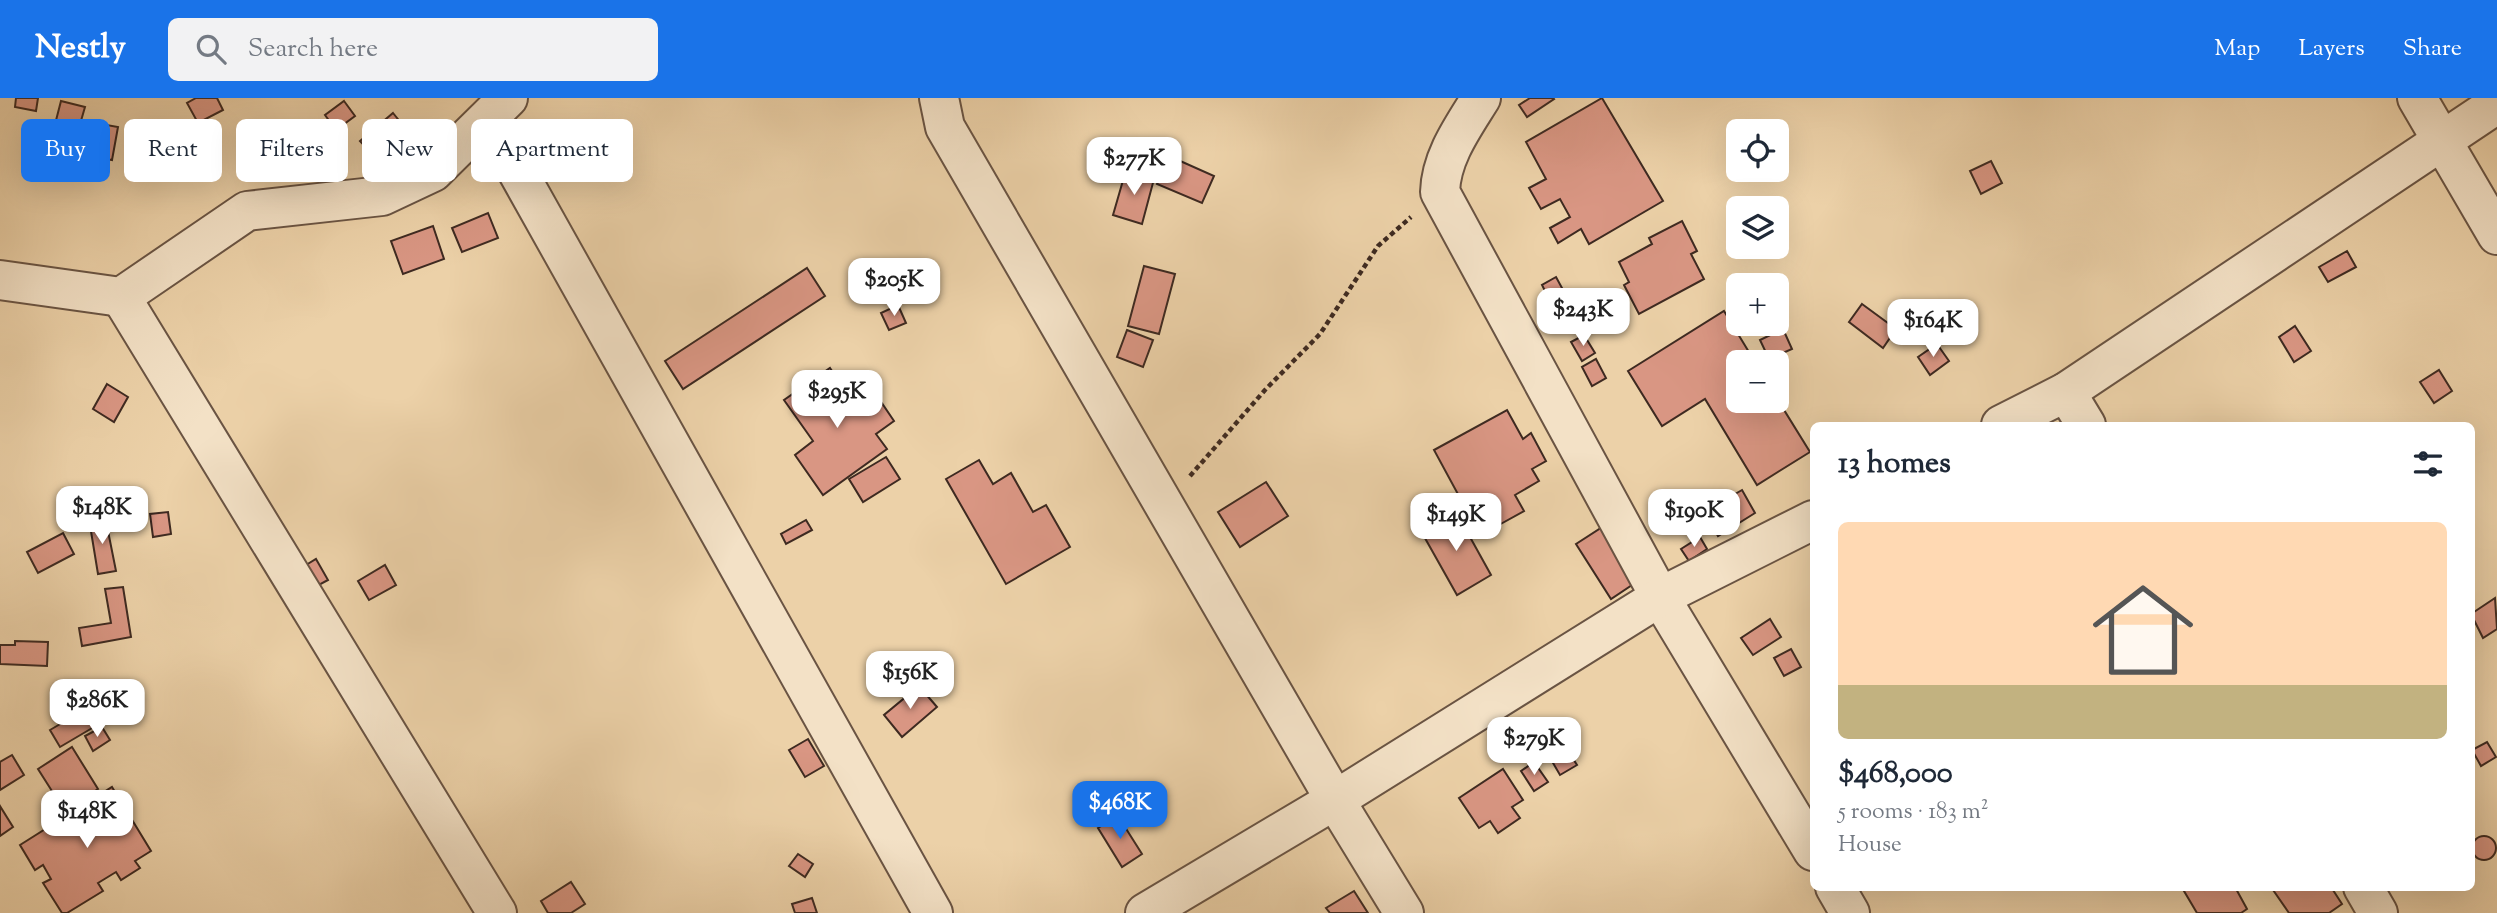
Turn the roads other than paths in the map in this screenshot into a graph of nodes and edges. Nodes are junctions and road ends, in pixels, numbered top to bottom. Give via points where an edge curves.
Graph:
1 (939, 98) edge
2 (1480, 98) edge
3 (2417, 98) edge
4 (2497, 104) edge
5 (498, 108) edge
6 (2441, 139) junction
7 (2497, 235) edge
8 (0, 280) edge
9 (121, 297) junction
10 (2066, 392) junction
11 (2007, 422) edge
12 (2084, 422) edge
13 (1810, 522) edge
14 (1660, 597) junction
15 (1335, 800) junction
16 (1810, 846) edge
17 (1837, 891) edge
18 (2364, 891) edge
19 (496, 913) edge
20 (933, 913) edge
21 (1145, 913) edge
22 (1404, 913) edge
23 (1850, 913) edge
24 (2378, 913) edge

1 - 15 street via 945,127
2 - 14 street via 1440,174 1440,191
3 - 6 street
4 - 6 street
5 - 9 street via 433,172 382,196 247,211
5 - 20 street
6 - 7 street
6 - 10 street
8 - 9 street
9 - 19 street
10 - 11 street
10 - 12 street
13 - 14 street
14 - 15 street
14 - 16 street
15 - 21 street
15 - 22 street
17 - 23 street
18 - 24 street

